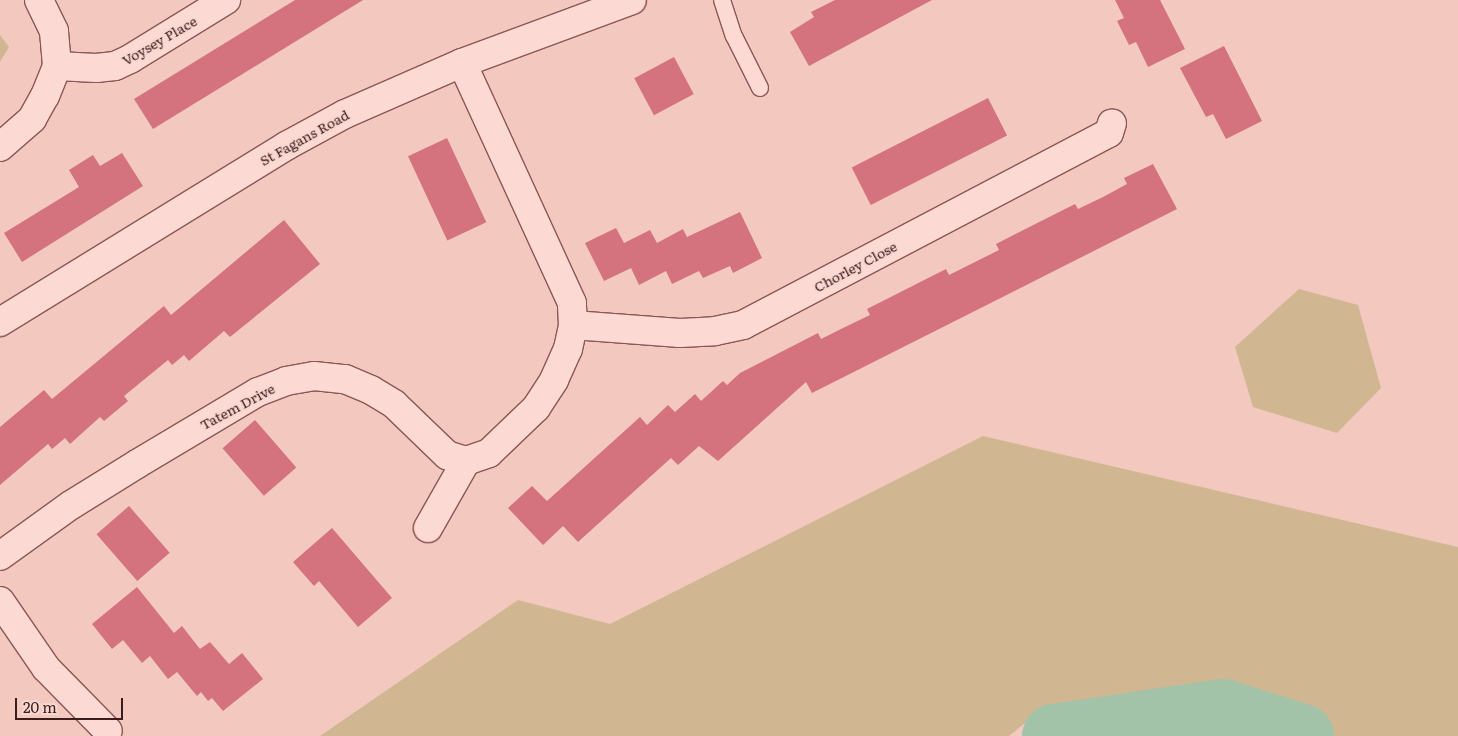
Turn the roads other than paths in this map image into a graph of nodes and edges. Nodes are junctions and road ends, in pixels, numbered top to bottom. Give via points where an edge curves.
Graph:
1 (39, 0) edge
2 (226, 0) edge
3 (632, 0) edge
4 (722, 0) edge
5 (462, 62) junction
6 (57, 66) junction
7 (760, 88) dead end
8 (1112, 123) dead end
9 (0, 147) edge
10 (0, 322) edge
11 (573, 325) junction
12 (466, 461) junction
13 (428, 528) dead end
14 (0, 556) edge
15 (0, 602) edge
16 (108, 731) dead end

1 - 6 street via 54,31
2 - 6 street, Voysey Place via 115,66
3 - 5 street, St Fagans Road
4 - 7 lane via 734,36
5 - 10 street, St Fagans Road via 344,114 286,146
5 - 11 street via 563,280 572,303
6 - 9 street via 32,119
8 - 11 street, Chorley Close via 1110,133 743,325 680,333
11 - 12 street via 568,350 536,408 489,453
12 - 13 street
12 - 14 street, Tatem Drive via 447,455 394,404 371,390 344,379 314,376 286,381 258,392 137,464 71,505
15 - 16 street via 46,668

